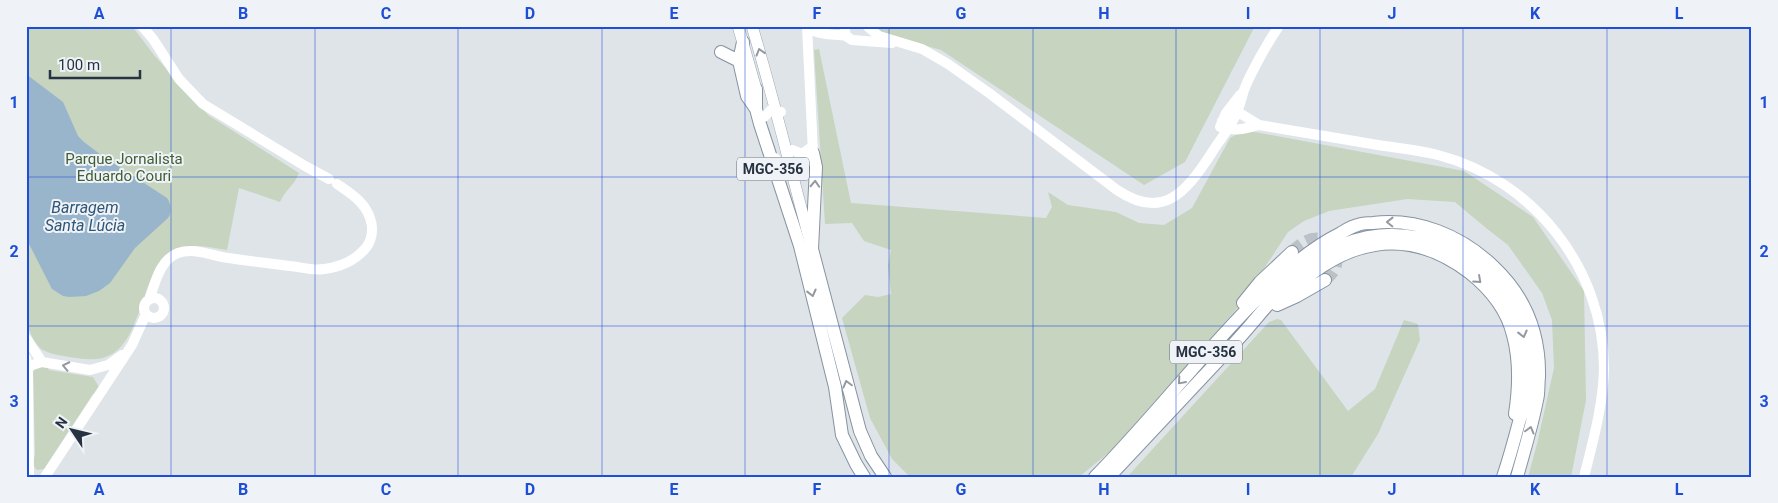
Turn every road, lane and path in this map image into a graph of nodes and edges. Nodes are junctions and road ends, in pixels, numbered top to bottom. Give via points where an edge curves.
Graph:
1 (142, 26) edge
2 (738, 26) edge
3 (752, 26) edge
4 (1279, 26) edge
5 (868, 27) edge
6 (811, 28) edge
7 (845, 31) edge
8 (860, 40) junction
9 (743, 42) junction
10 (898, 42) junction
11 (721, 52) dead end
12 (739, 61) junction
13 (756, 89) joint
14 (1245, 89) junction
15 (778, 111) junction
16 (1238, 112) junction
17 (760, 113) junction
18 (1226, 121) junction
19 (1259, 125) junction
20 (792, 150) junction
21 (813, 150) junction
22 (776, 158) junction
23 (792, 167) junction
24 (806, 248) junction
25 (1292, 252) tunnel mouth
26 (1325, 280) tunnel mouth
27 (152, 300) junction
28 (1277, 305) junction
29 (149, 316) junction
30 (1242, 335) junction
31 (26, 338) edge
32 (132, 346) junction
33 (1210, 348) junction
34 (42, 362) junction
35 (27, 364) edge
36 (90, 370) junction
37 (835, 387) junction
38 (103, 390) junction
39 (1511, 452) junction
40 (28, 470) edge
41 (47, 475) edge
42 (864, 477) edge
43 (874, 477) edge
44 (884, 477) edge
45 (1095, 477) edge
46 (1108, 477) edge
47 (1503, 477) edge
48 (1517, 477) edge
49 (1584, 477) edge

1 - 27 street via 179,79 203,104 355,196 368,212 373,230 368,246 356,260 317,270 198,251 178,254 161,269
2 - 9 main road, MGC-356
15 -> 3 main road, MGC-356
4 - 14 street
5 - 8 street
5 - 10 street via 879,36
6 - 7 street
6 - 21 street
7 - 8 street via 852,40
8 - 10 street via 886,44
9 - 12 highway
9 - 13 main road, MGC-356
10 - 18 street via 922,49 948,64 1117,190 1137,201 1152,204 1167,201 1180,193 1199,173
11 - 12 highway
12 - 17 highway via 747,96
13 - 17 highway, MGC-356
14 - 16 street
14 - 18 street
15 - 17 street
15 - 20 street, MGC-356
15 - 23 main road, MGC-356
16 - 18 street
16 - 18 street via 1232,110
16 - 19 street
17 - 22 street, MGC-356
17 - 24 highway, MGC-356 via 772,165
18 - 19 street via 1235,130
19 - 49 street via 1438,155 1493,178 1541,214 1578,264 1599,320 1604,354 1602,403
20 - 21 street via 802,154
20 - 23 street, MGC-356
21 - 23 street via 807,161
24 -> 21 highway via 816,167
22 - 23 street via 780,164
22 - 24 street, MGC-356
23 - 24 main road, MGC-356
24 -> 37 highway, MGC-356
44 -> 24 highway, MGC-356 via 860,431
25 - 33 highway via 1260,282
26 - 28 highway
27 - 29 street via 145,305
27 - 29 street via 160,301 164,308 161,315
28 - 30 highway
28 -> 39 highway via 1310,274 1330,261 1367,246 1408,244 1433,250 1454,261 1487,288 1513,334 1518,391
29 - 32 street
30 -> 39 highway, MGC-356 via 1296,275 1337,247 1366,237 1394,234 1437,242 1492,277 1506,295 1523,331 1527,352 1527,394
30 - 46 highway, MGC-356
31 - 34 street
32 - 36 street via 108,365
32 - 38 street
33 -> 45 highway, MGC-356
48 -> 33 highway, MGC-356 via 1538,398 1538,352 1533,327 1516,291 1503,275 1486,259 1438,230 1404,222 1382,222 1358,224 1329,239 1286,270
34 - 35 street
36 -> 34 street
35 - 40 street
36 - 38 street via 101,381
37 - 42 highway via 842,435
37 - 43 highway, MGC-356 via 863,460
38 - 41 street
39 - 47 highway, MGC-356
40 - 41 street via 35,476

